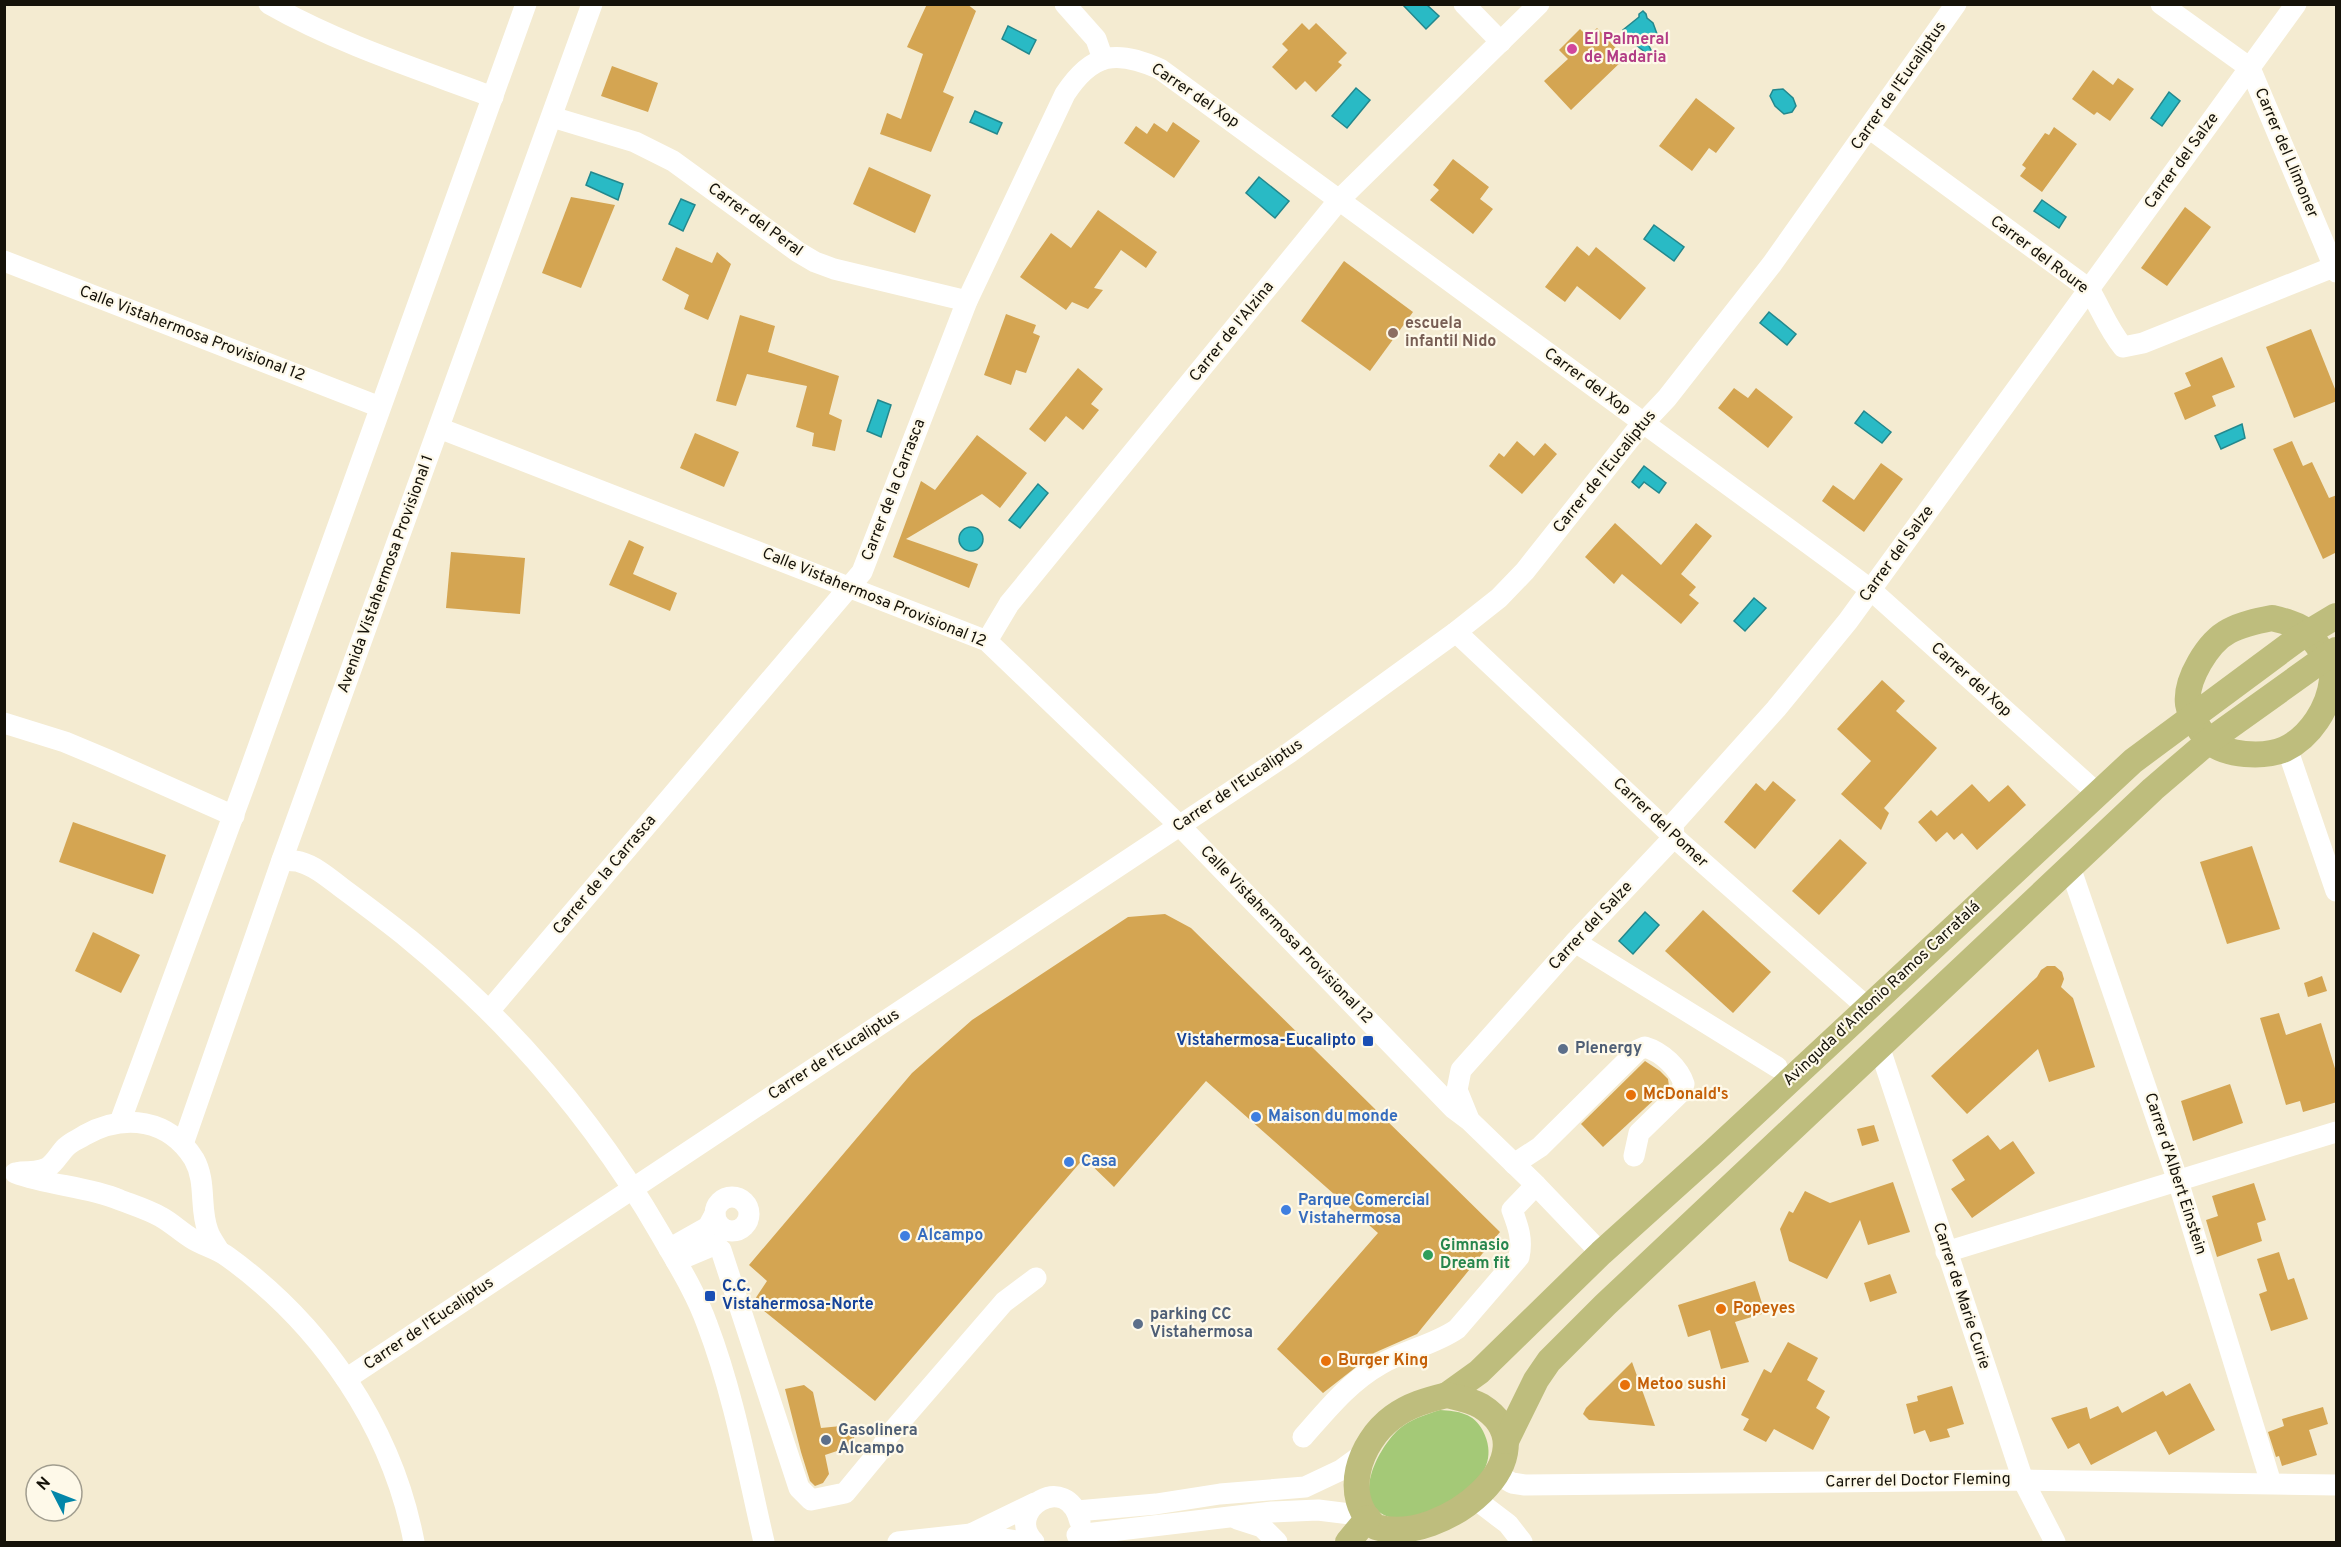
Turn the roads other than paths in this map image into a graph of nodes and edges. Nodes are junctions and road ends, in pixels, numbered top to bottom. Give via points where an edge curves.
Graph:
1 (269, 4) edge
2 (526, 4) edge
3 (592, 4) edge
4 (1065, 4) edge
5 (1464, 4) edge
6 (1539, 4) edge
7 (1956, 4) edge
8 (2160, 4) edge
9 (2296, 4) edge
10 (1501, 42) junction
11 (1104, 59) junction
12 (2250, 68) junction
13 (493, 97) junction
14 (552, 117) junction
15 (1869, 128) junction
16 (1339, 200) junction
17 (4, 261) edge
18 (2336, 269) edge
19 (2089, 289) junction
20 (968, 301) junction
21 (380, 406) junction
22 (1643, 423) junction
23 (439, 428) junction
24 (850, 587) junction
25 (1871, 590) junction
26 (2337, 616) edge
27 (1456, 632) junction
28 (2309, 632) junction
29 (987, 641) junction
30 (2331, 653) edge
31 (2193, 716) junction
32 (4, 723) edge
33 (2209, 741) junction
34 (2287, 748) junction
35 (2097, 794) junction
36 (234, 816) junction
37 (1180, 826) junction
38 (1674, 837) junction
39 (282, 860) junction
40 (2070, 867) junction
41 (2337, 891) edge
42 (1575, 942) junction
43 (1868, 1008) junction
44 (489, 1011) junction
45 (1879, 1046) junction
46 (1411, 1063) junction
47 (1777, 1067) dead end
48 (1461, 1070) junction
49 (1470, 1120) junction
50 (120, 1122) junction
51 (2337, 1132) edge
52 (82, 1137) junction
53 (183, 1144) junction
54 (1634, 1156) dead end
55 (1514, 1164) junction
56 (10, 1172) edge
57 (2178, 1181) junction
58 (1536, 1185) junction
59 (87, 1188) junction
60 (633, 1188) junction
61 (203, 1192) junction
62 (715, 1214) dead end
63 (161, 1217) junction
64 (219, 1251) junction
65 (1946, 1252) junction
66 (1601, 1253) junction
67 (673, 1255) junction
68 (1036, 1278) dead end
69 (346, 1379) junction
70 (1447, 1395) junction
71 (1303, 1437) dead end
72 (1506, 1441) junction
73 (1363, 1454) junction
74 (1500, 1476) junction
75 (2023, 1480) junction
76 (2271, 1483) junction
77 (2337, 1485) edge
78 (1035, 1503) junction
79 (1483, 1504) junction
80 (1077, 1511) junction
81 (1227, 1516) junction
82 (1367, 1517) junction
83 (972, 1534) junction
84 (1075, 1539) edge
85 (1402, 1541) edge
86 (414, 1542) edge
87 (764, 1542) edge
88 (898, 1542) edge
89 (1023, 1542) edge
90 (1034, 1542) edge
91 (1277, 1542) edge
92 (1348, 1542) edge
93 (1522, 1542) edge
94 (2055, 1542) edge

1 - 13 street via 369,51
2 - 13 street
3 - 14 street, Avenida Vistahermosa Provisional 1
4 - 11 street via 1096,39
5 - 10 street
6 - 10 street, Carrer de l'Alzina
7 - 15 street, Carrer de l'Eucaliptus
8 - 12 street
9 - 12 street, Carrer del Salze
10 - 16 street, Carrer de l'Alzina
11 - 16 street, Carrer del Xop via 1139,59 1160,69
11 - 20 street, Carrer de la Carrasca via 1078,74 1065,94
12 - 18 street, Carrer del Llimoner
12 - 19 street, Carrer del Salze
13 - 21 street
14 - 20 street, Carrer del Peral via 635,142 674,161 815,262
14 - 23 street, Avenida Vistahermosa Provisional 1
15 - 19 street, Carrer del Roure
15 - 22 street, Carrer de l'Eucaliptus via 1772,264
16 - 22 street, Carrer del Xop
16 - 29 street, Carrer de l'Alzina via 1010,604
17 - 21 street, Calle Vistahermosa Provisional 12
18 - 19 street, Carrer del Roure via 2143,343 2123,347 2110,331
19 - 25 street, Carrer del Salze
20 - 24 street, Carrer de la Carrasca via 862,572
21 - 36 street
22 - 25 street, Carrer del Xop
22 - 27 street, Carrer de l'Eucaliptus via 1525,571 1499,598
23 - 24 street, Calle Vistahermosa Provisional 12
23 - 39 street, Avenida Vistahermosa Provisional 1
24 - 29 street, Calle Vistahermosa Provisional 12
24 - 44 street, Carrer de la Carrasca
25 - 35 street, Carrer del Xop
25 - 38 street, Carrer del Salze via 1776,709 1673,824
26 - 28 main road, Avinguda d'Antonio Ramos Carratalá
27 - 37 street, Carrer de l'Eucaliptus
27 - 38 street, Carrer del Pomer
28 - 30 main road
28 - 31 main road, Avinguda d'Antonio Ramos Carratalá
28 - 31 main road via 2294,623 2272,618 2226,632 2197,665 2189,690 2188,704
29 - 37 street, Calle Vistahermosa Provisional 12
30 - 33 main road
30 - 34 main road via 2331,691 2322,714
31 - 33 main road
31 - 35 main road, Avinguda d'Antonio Ramos Carratalá
32 - 36 street via 65,742
33 - 34 main road via 2237,754 2274,753
33 - 40 main road
34 - 41 street
35 - 43 main road, Avinguda d'Antonio Ramos Carratalá
36 - 50 street
37 - 46 street, Calle Vistahermosa Provisional 12
37 - 60 street, Carrer de l'Eucaliptus
38 - 42 street, Carrer del Salze
38 - 43 street, Carrer del Pomer
39 - 44 street via 300,862 319,871 370,908 436,961
39 - 53 street, Avenida Vistahermosa Provisional 1
40 - 45 main road
40 - 57 street, Carrer d'Albert Einstein
42 - 47 street
42 - 48 street, Carrer del Salze
43 - 66 main road, Avinguda d'Antonio Ramos Carratalá
44 - 60 street via 564,1092
45 - 65 street, Carrer de Marie Curie
45 - 72 main road via 1549,1361
46 - 48 street, Calle Vistahermosa Provisional 12 via 1430,1074
46 - 49 street, Calle Vistahermosa Provisional 12 via 1453,1108
48 - 49 street, Calle Vistahermosa Provisional 12 via 1457,1090
49 - 55 street, Calle Vistahermosa Provisional 12
50 - 52 street
50 - 53 street via 143,1122 165,1130
51 - 57 street
52 - 56 street via 66,1147 50,1166
52 - 59 street via 69,1161 69,1171
53 - 61 street via 195,1161
54 - 55 street via 1638,1133 1680,1093 1684,1084 1681,1073 1655,1050 1645,1047 1540,1147
55 - 58 street, Calle Vistahermosa Provisional 12
56 - 59 street
57 - 65 street
57 - 76 street, Carrer d'Albert Einstein
58 - 66 street, Calle Vistahermosa Provisional 12
58 - 71 street via 1512,1210 1520,1234 1519,1257 1457,1329 1380,1364 1361,1377 1344,1390
59 - 63 street
60 - 67 street
60 - 69 street, Carrer de l'Eucaliptus
61 - 63 street via 196,1212 189,1218 181,1221
61 - 64 street via 207,1231
62 - 67 street via 708,1227
63 - 64 street via 193,1240
64 - 69 street via 281,1300 318,1340
65 - 75 street, Carrer de Marie Curie
66 - 70 main road, Avinguda d'Antonio Ramos Carratalá via 1479,1372
67 - 68 street via 714,1245 721,1250 799,1488 811,1500 845,1493 875,1443 889,1435 1004,1302
67 - 87 street via 706,1321 728,1387
69 - 86 street via 365,1407 393,1470
70 - 72 main road via 1483,1407 1494,1417
70 - 73 main road via 1409,1407 1391,1419 1375,1434
72 - 74 main road
73 - 80 street via 1341,1470 1305,1487
73 - 82 main road via 1356,1483 1360,1506
74 - 75 street, Carrer del Doctor Fleming via 1525,1485
74 - 79 main road
75 - 76 street, Carrer del Doctor Fleming
75 - 94 street, Carrer de Marie Curie
76 - 77 street, Carrer del Doctor Fleming
78 - 80 street via 1061,1498
78 - 83 street
78 - 90 street via 1026,1520 1026,1530
79 - 85 main road via 1463,1522 1440,1533
79 - 93 street via 1508,1524
80 - 84 street via 1080,1523
81 - 82 street via 1318,1510
81 - 84 street
81 - 91 street via 1262,1527
82 - 85 main road
82 - 92 main road
83 - 88 street
83 - 89 street

